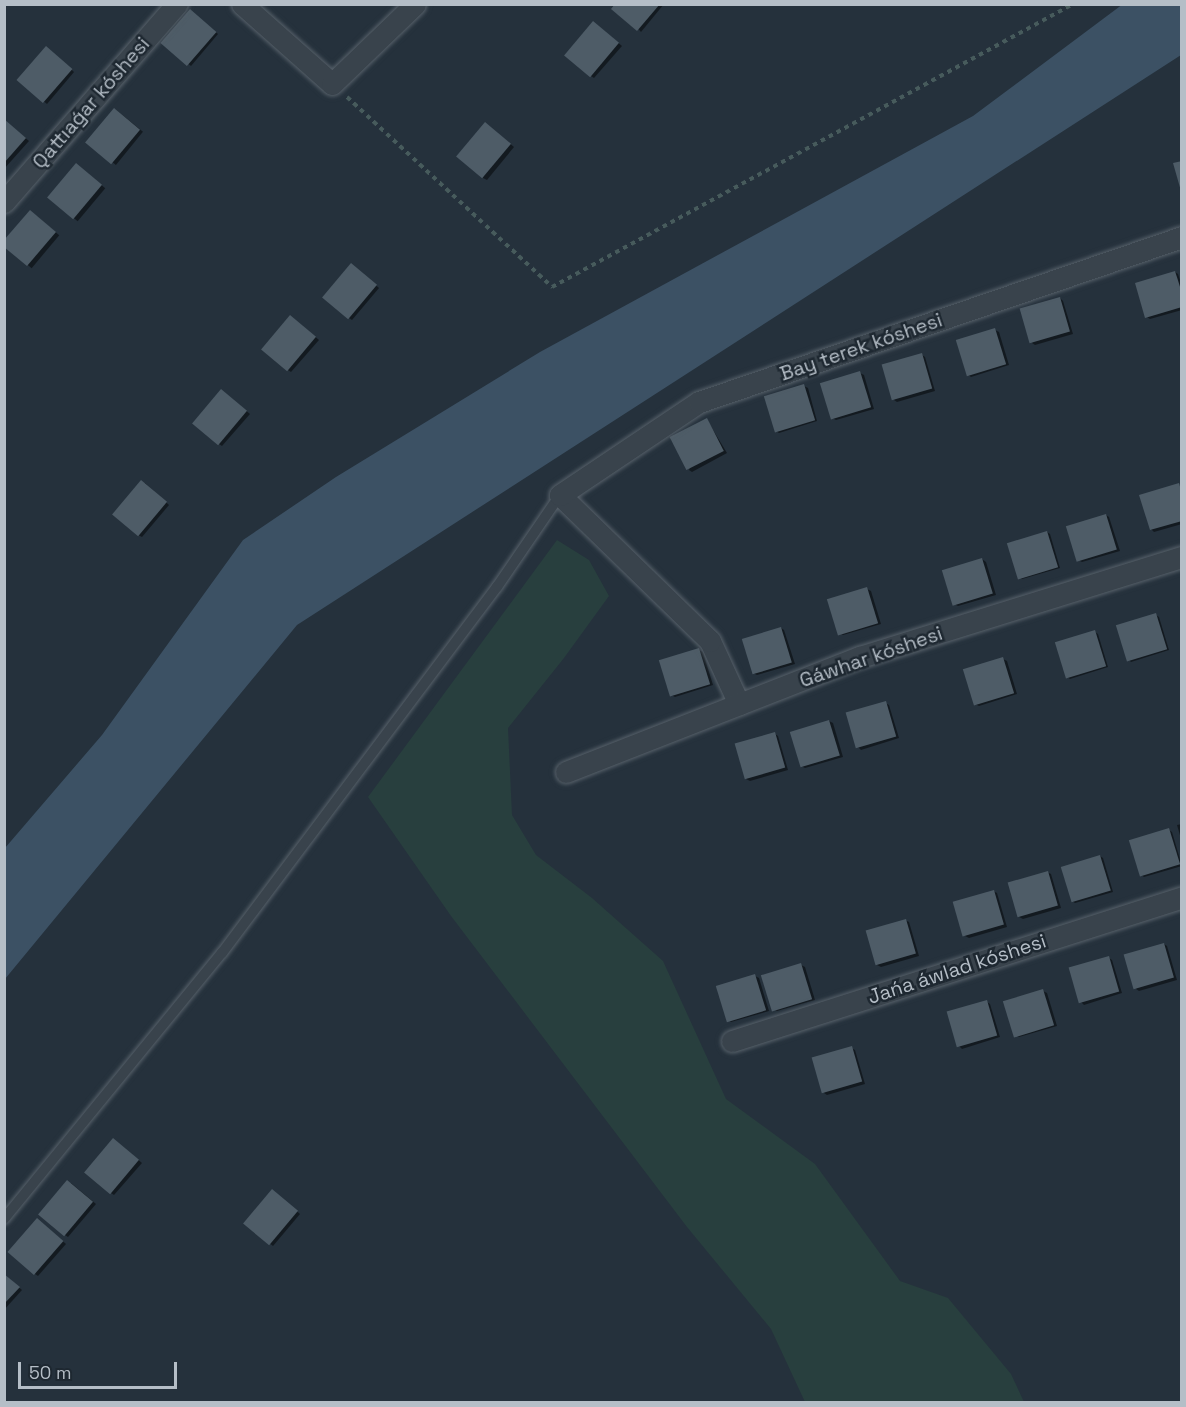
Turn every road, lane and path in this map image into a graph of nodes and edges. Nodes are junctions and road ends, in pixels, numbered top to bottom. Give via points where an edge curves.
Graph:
1 (177, 4) edge
2 (242, 4) edge
3 (415, 4) edge
4 (1073, 4) edge
5 (332, 84) junction
6 (4, 202) edge
7 (1182, 237) edge
8 (560, 495) junction
9 (1182, 557) edge
10 (739, 704) junction
11 (566, 772) dead end
12 (1182, 897) edge
13 (732, 1041) dead end
14 (4, 1219) edge

1 - 6 street, Qattıaǵar kóshesi
2 - 5 street
3 - 5 street
4 - 5 path via 552,287
7 - 8 street, Bay terek kóshesi via 699,402
8 - 10 street via 710,641
8 - 14 lane via 497,587 222,953
9 - 10 street, Gáwhar kóshesi via 860,657
10 - 11 street, Gáwhar kóshesi
12 - 13 street, Jańa áwlad kóshesi

